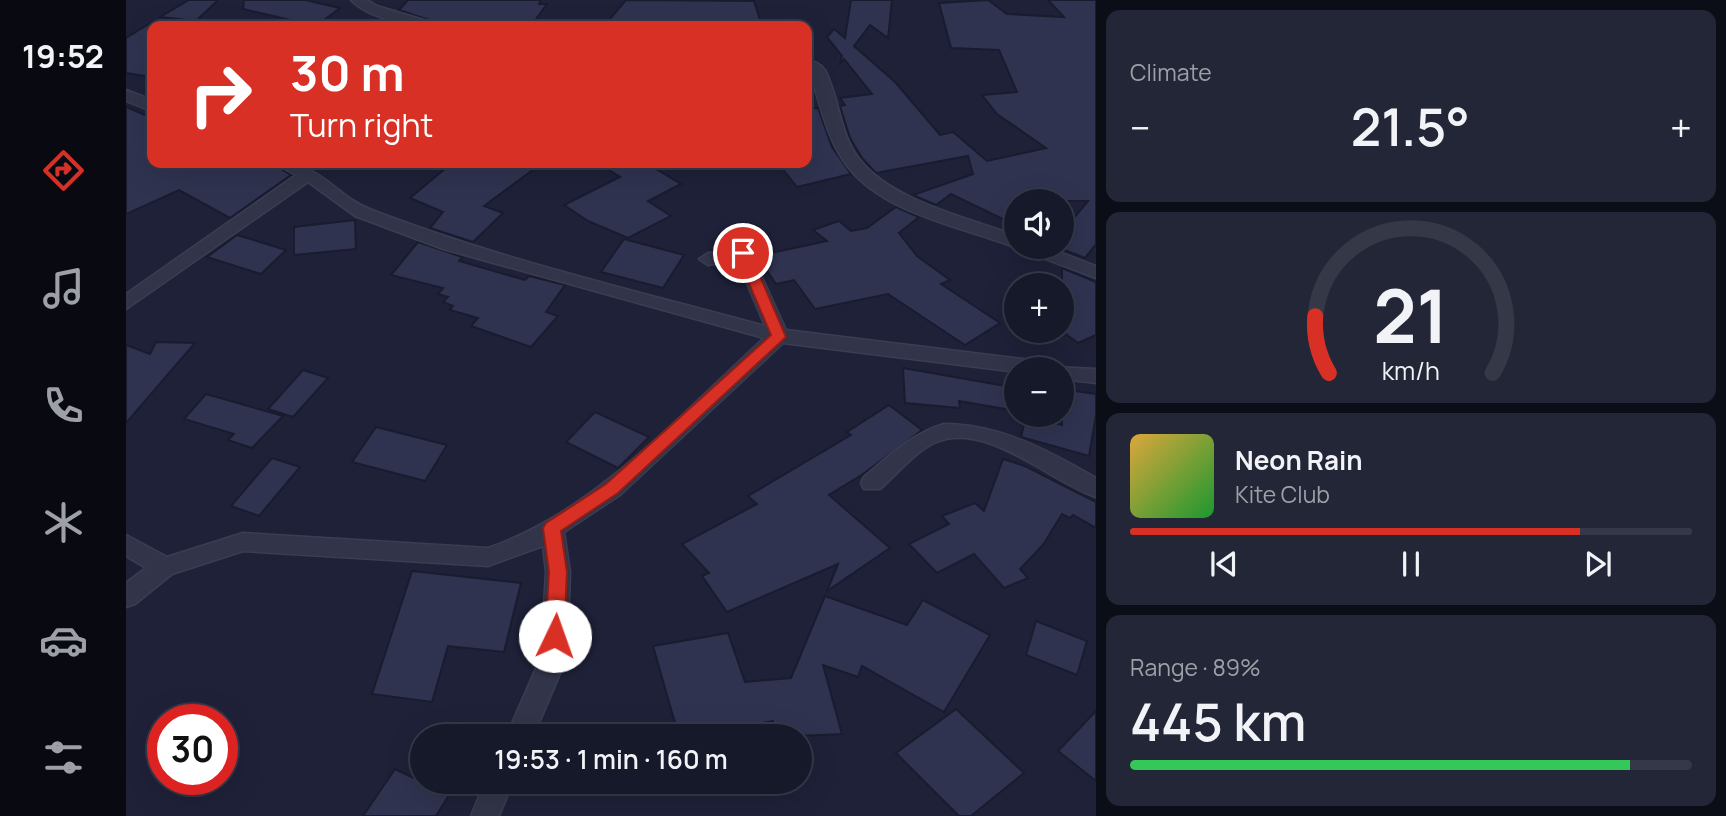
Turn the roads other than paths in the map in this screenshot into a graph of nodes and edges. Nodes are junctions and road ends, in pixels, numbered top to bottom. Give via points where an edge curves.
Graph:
1 (358, 0) edge
2 (418, 21) edge
3 (812, 67) edge
4 (126, 95) edge
5 (147, 104) edge
6 (294, 168) edge
7 (308, 174) junction
8 (1004, 237) edge
9 (708, 259) dead end
10 (1062, 259) edge
11 (1096, 272) edge
12 (126, 303) edge
13 (779, 337) junction
14 (1004, 364) edge
15 (1074, 373) edge
16 (1096, 376) edge
17 (872, 483) dead end
18 (1096, 489) edge
19 (552, 528) junction
20 (126, 544) edge
21 (164, 567) junction
22 (126, 597) edge
23 (525, 724) edge
24 (494, 794) edge
25 (485, 816) edge

1 - 2 street via 372,9
3 - 8 street via 854,164 880,188
4 - 5 street
6 - 7 street
7 - 12 street
7 - 13 street via 361,212 449,245
9 - 13 street via 743,253
10 - 11 street
13 - 14 street
13 - 19 street via 612,489
15 - 16 street
17 - 18 street via 927,438 948,431 981,435 1021,448
19 - 21 street via 529,543 488,557 243,542
19 - 23 street via 558,572 554,657
20 - 21 street
21 - 22 street
24 - 25 street

